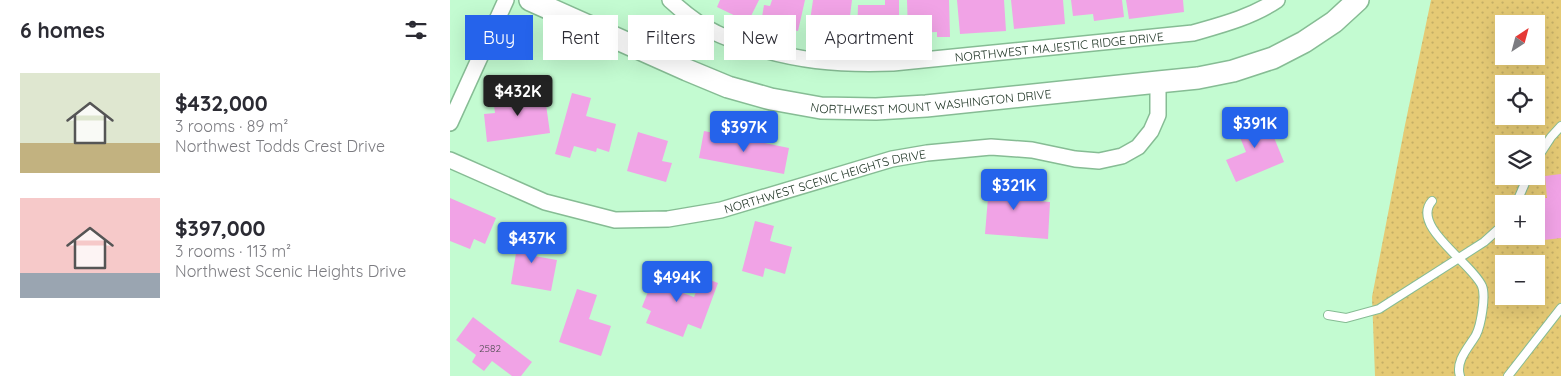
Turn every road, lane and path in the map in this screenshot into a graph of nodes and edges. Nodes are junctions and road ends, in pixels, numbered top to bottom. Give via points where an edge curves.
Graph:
1 (506, 0) edge
2 (530, 0) edge
3 (670, 0) edge
4 (1277, 0) edge
5 (1358, 0) edge
6 (1158, 82) junction
7 (450, 123) edge
8 (1561, 126) edge
9 (1545, 146) edge
10 (450, 160) edge
11 (1432, 201) dead end
12 (1495, 232) edge
13 (1459, 258) junction
14 (1561, 308) edge
15 (1328, 315) dead end
16 (1460, 376) edge
17 (1508, 376) edge

1 - 7 street
2 - 6 main road, NORTHWEST MOUNT WASHINGTON DRIVE via 728,87 821,108 926,106
3 - 4 street, NORTHWEST MAJESTIC RIDGE DRIVE via 717,34 810,61 853,64 1193,33 1224,24
5 - 6 main road, NORTHWEST MOUNT WASHINGTON DRIVE via 1334,22 1273,58 1233,71
6 - 10 street, NORTHWEST SCENIC HEIGHTS DRIVE via 1158,115 1151,131 1138,147 1122,156 1099,161 1075,160 1032,150 991,147 927,153 892,159 721,210 668,220 616,220 545,202
8 - 9 lane
11 - 13 lane via 1427,206 1429,224
12 - 13 lane
13 - 15 lane via 1379,309 1346,318
13 - 16 lane via 1483,288 1477,333 1461,360
14 - 17 lane

